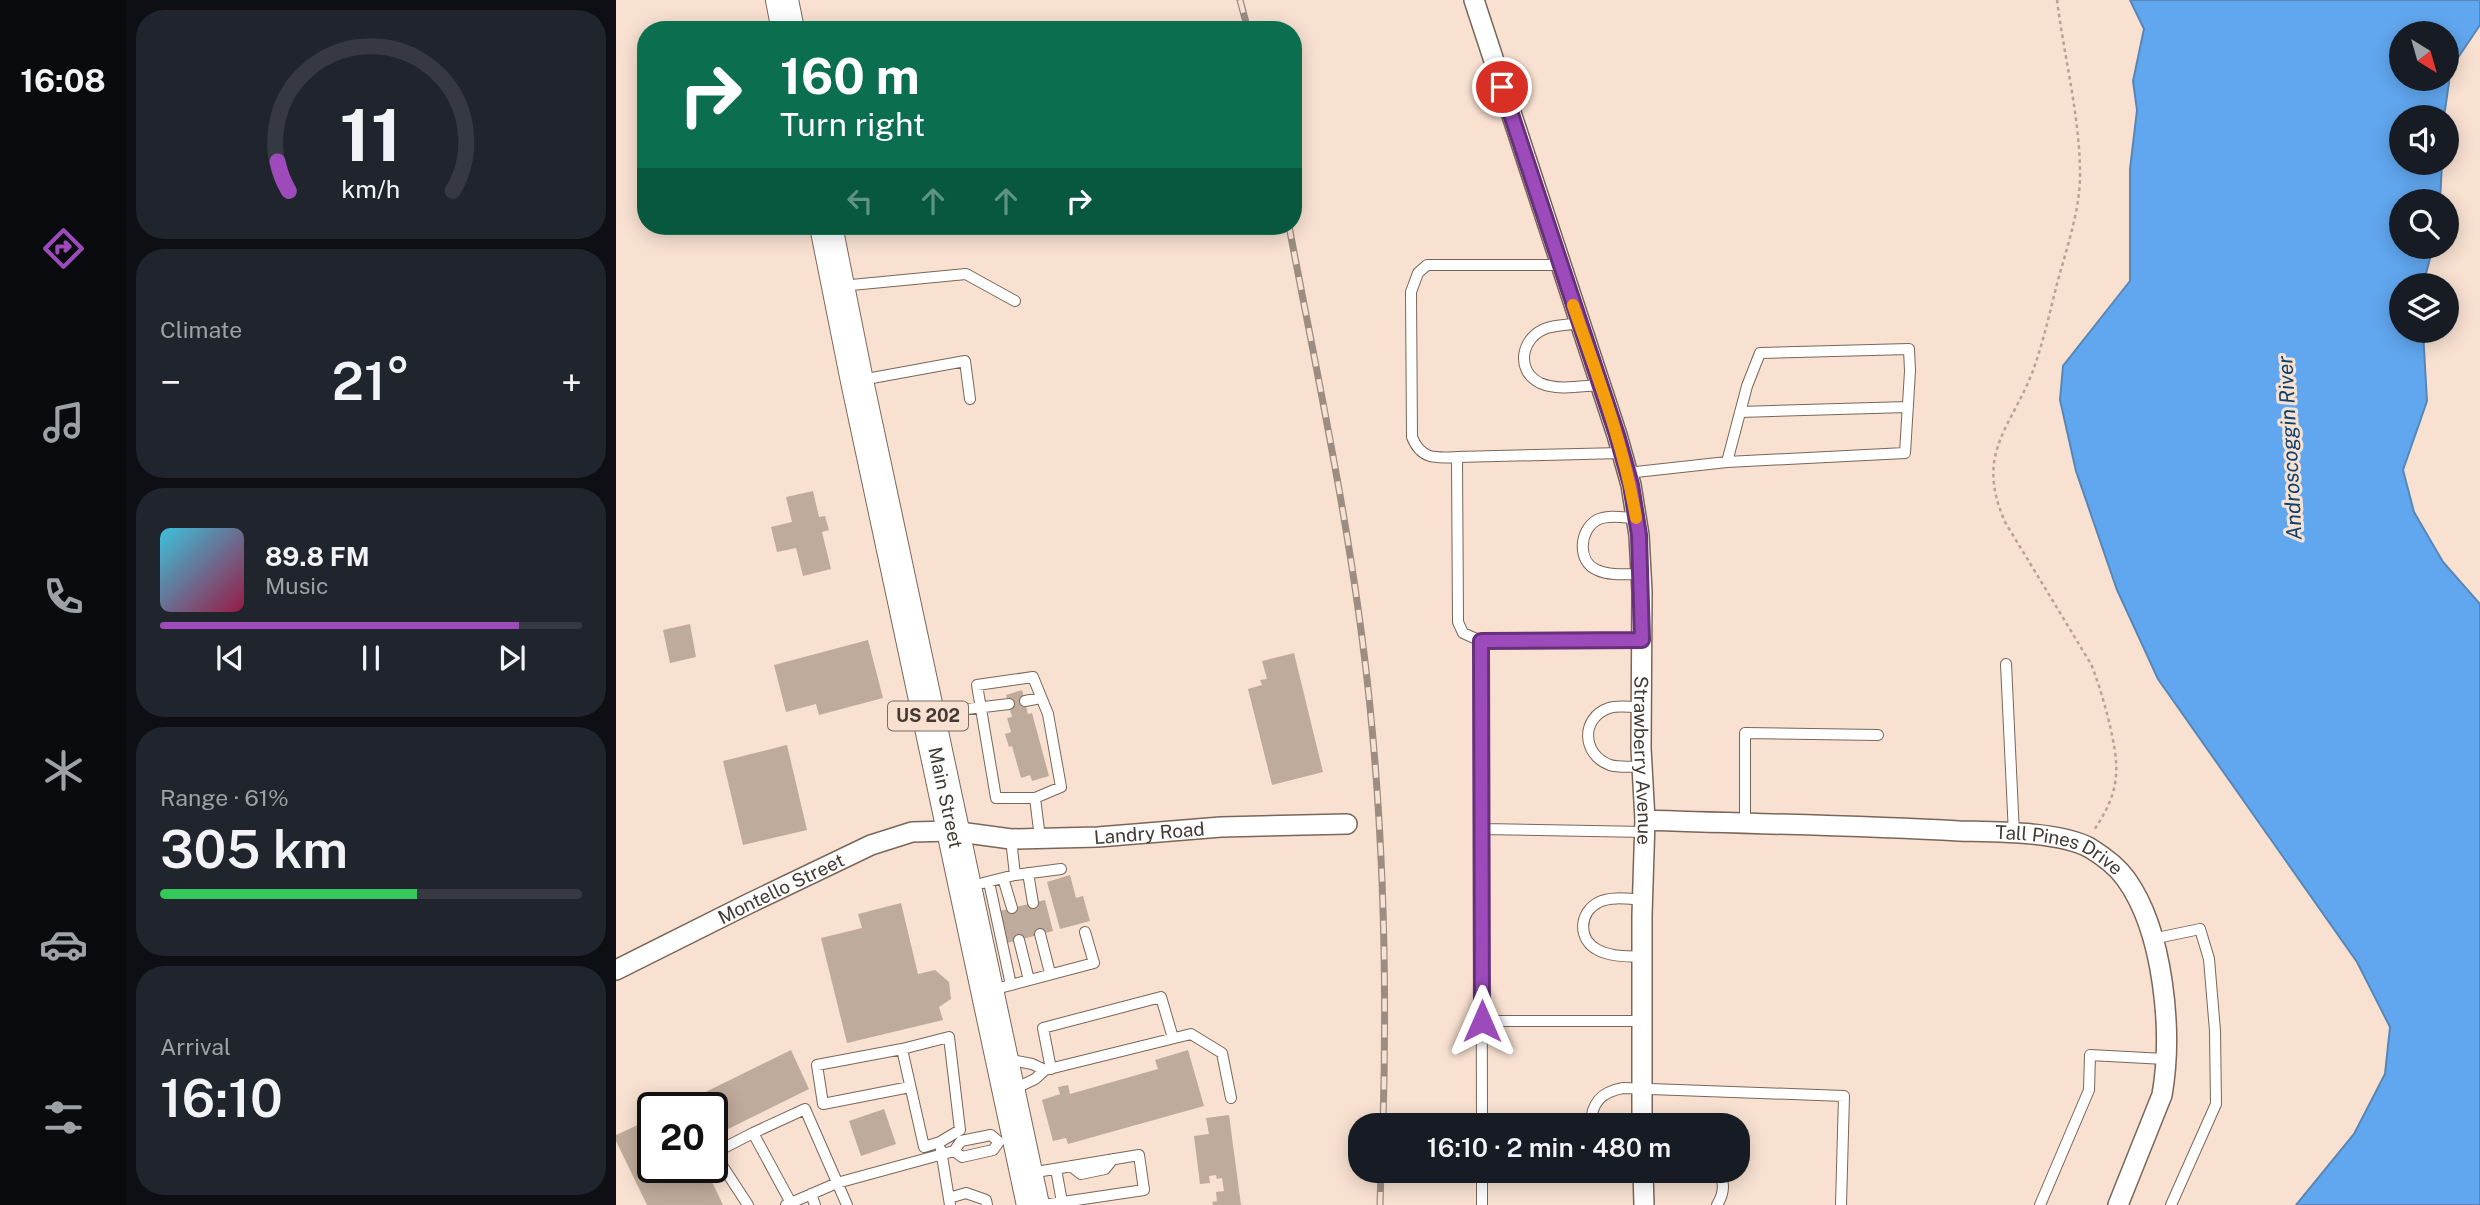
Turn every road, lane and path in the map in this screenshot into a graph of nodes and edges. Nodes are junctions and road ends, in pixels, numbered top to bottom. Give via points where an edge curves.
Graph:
1 (782, 0) edge
2 (1474, 0) edge
3 (2057, 0) edge
4 (786, 21) edge
5 (828, 235) edge
6 (1560, 265) junction
7 (837, 287) junction
8 (1015, 301) dead end
9 (1580, 323) junction
10 (857, 381) junction
11 (1600, 385) junction
12 (970, 399) dead end
13 (1908, 407) junction
14 (1740, 412) junction
15 (1622, 453) junction
16 (1457, 457) junction
17 (1727, 462) junction
18 (1627, 473) junction
19 (1636, 518) junction
20 (1641, 575) junction
21 (1642, 640) junction
22 (1481, 641) junction
23 (2006, 664) dead end
24 (1041, 698) junction
25 (1025, 701) dead end
26 (1009, 704) dead end
27 (981, 707) junction
28 (1642, 708) junction
29 (928, 714) junction
30 (1878, 735) dead end
31 (1642, 767) junction
32 (1035, 798) junction
33 (1347, 824) dead end
34 (1745, 824) junction
35 (1645, 826) junction
36 (1482, 829) junction
37 (952, 831) junction
38 (2014, 834) junction
39 (2091, 834) dead end
40 (1040, 838) junction
41 (1011, 839) junction
42 (1061, 869) dead end
43 (1028, 873) junction
44 (1015, 875) junction
45 (1003, 878) junction
46 (977, 885) junction
47 (1642, 900) junction
48 (1033, 903) dead end
49 (1012, 908) dead end
50 (1085, 932) dead end
51 (1041, 934) dead end
52 (2152, 939) junction
53 (1019, 940) dead end
54 (1642, 957) junction
55 (616, 970) edge
56 (1050, 973) junction
57 (1029, 979) junction
58 (999, 988) junction
59 (1482, 1021) junction
60 (1642, 1021) junction
61 (1173, 1038) junction
62 (901, 1049) junction
63 (1002, 1058) junction
64 (2165, 1059) junction
65 (1048, 1069) junction
66 (910, 1087) junction
67 (1642, 1088) junction
68 (1010, 1090) junction
69 (1231, 1098) dead end
70 (823, 1104) junction
71 (805, 1109) junction
72 (1482, 1113) edge
73 (1591, 1113) edge
74 (1642, 1113) edge
75 (753, 1133) junction
76 (1009, 1139) junction
77 (940, 1142) junction
78 (954, 1151) junction
79 (942, 1155) junction
80 (1041, 1171) junction
81 (837, 1183) junction
82 (1482, 1183) edge
83 (1643, 1183) edge
84 (1723, 1183) edge
85 (811, 1194) junction
86 (950, 1202) edge
87 (788, 1204) edge
88 (1047, 1204) edge
89 (748, 1205) edge
90 (815, 1205) edge
91 (847, 1205) edge
92 (987, 1205) edge
93 (1043, 1205) edge
94 (1482, 1205) edge
95 (1644, 1205) edge
96 (1717, 1205) edge
97 (1841, 1205) edge
98 (2040, 1205) edge
99 (2118, 1205) edge
100 (2171, 1205) edge

1 - 4 highway
2 - 6 street, Strawberry Avenue
3 - 39 path via 2079,155 2075,218 2036,361 1999,439 1992,473 2005,522 2100,685 2117,773 2109,803
5 - 7 highway, Main Street / US 202
6 - 9 street, Strawberry Avenue
6 - 16 lane via 1427,265 1419,273 1410,292 1412,437 1416,448 1434,458
7 - 8 lane via 966,274
7 - 10 highway, Main Street / US 202
9 - 11 street, Strawberry Avenue
9 - 11 lane via 1546,328 1532,336 1523,362 1538,382 1550,386
10 - 12 lane via 965,361
10 - 29 highway, Main Street / US 202
11 - 15 street, Strawberry Avenue
13 - 14 lane
13 - 14 lane via 1909,349 1760,354
13 - 17 lane via 1905,453
14 - 17 lane
15 - 16 lane
15 - 18 street, Strawberry Avenue
16 - 22 lane via 1458,622 1463,633
17 - 18 lane
18 - 19 street, Strawberry Avenue
19 - 20 street, Strawberry Avenue
19 - 20 lane via 1598,520 1589,527 1582,547 1593,569
20 - 21 street, Strawberry Avenue
21 - 22 lane
21 - 28 street, Strawberry Avenue
22 - 36 lane
23 - 38 lane
24 - 25 lane
24 - 27 lane via 1033,677 977,685
24 - 32 lane via 1061,787
26 - 27 lane
27 - 29 lane
27 - 32 lane via 996,799
28 - 31 street, Strawberry Avenue
28 - 31 lane via 1611,708 1597,715 1587,738 1599,759 1612,765
29 - 37 highway, Main Street / US 202
30 - 34 lane via 1745,733
31 - 35 street, Strawberry Avenue
32 - 40 lane
33 - 40 street, Landry Road
34 - 35 street, Tall Pines Drive
34 - 38 street, Tall Pines Drive
35 - 36 lane
35 - 47 street, Strawberry Avenue
36 - 59 lane
37 - 41 street, Landry Road
37 - 46 highway, Main Street / US 202
37 - 55 street, Montello Street via 912,832 871,845
38 - 52 street, Tall Pines Drive via 2075,842 2107,860 2127,880
40 - 41 street, Landry Road
41 - 44 lane
42 - 43 lane
43 - 44 lane
43 - 48 lane
44 - 45 lane
45 - 46 lane
45 - 49 lane
46 - 58 highway, Main Street / US 202
47 - 54 street, Strawberry Avenue
47 - 54 lane via 1600,902 1582,922 1588,944 1597,950
50 - 56 lane via 1094,963
51 - 56 lane
52 - 64 street, Tall Pines Drive via 2164,990
52 - 100 lane via 2200,929 2209,959 2215,1031 2216,1104
53 - 57 lane
54 - 60 street, Strawberry Avenue
56 - 57 lane
57 - 58 lane
58 - 63 highway, Main Street / US 202
59 - 60 lane
59 - 72 lane
60 - 67 street, Strawberry Avenue
61 - 65 lane
61 - 65 lane via 1161,997 1043,1028
61 - 69 lane via 1191,1034 1222,1053
62 - 66 lane
62 - 70 lane via 817,1065
62 - 77 lane via 949,1037 960,1130
63 - 65 lane
63 - 68 highway, Main Street / US 202
64 - 98 lane via 2090,1055 2089,1090
64 - 99 street, Tall Pines Drive via 2162,1095
65 - 68 lane
66 - 70 lane
66 - 77 lane via 924,1147
67 - 73 lane via 1602,1095
67 - 74 street, Strawberry Avenue
67 - 97 lane via 1844,1096
68 - 76 highway, Main Street / US 202
70 - 71 lane
71 - 75 lane
71 - 81 lane
75 - 87 lane
75 - 89 lane via 715,1153
76 - 78 lane via 993,1150 962,1157
76 - 78 lane via 991,1135 961,1141
76 - 80 highway, Main Street / US 202
77 - 79 lane
78 - 79 lane
79 - 81 lane
79 - 86 lane
80 - 88 highway, Main Street / US 202
80 - 88 lane via 1139,1155 1144,1190
81 - 85 lane
81 - 91 lane
82 - 94 lane
83 - 95 street
84 - 96 lane
85 - 87 lane
85 - 90 lane
86 - 92 lane via 966,1193 986,1199
88 - 93 lane

